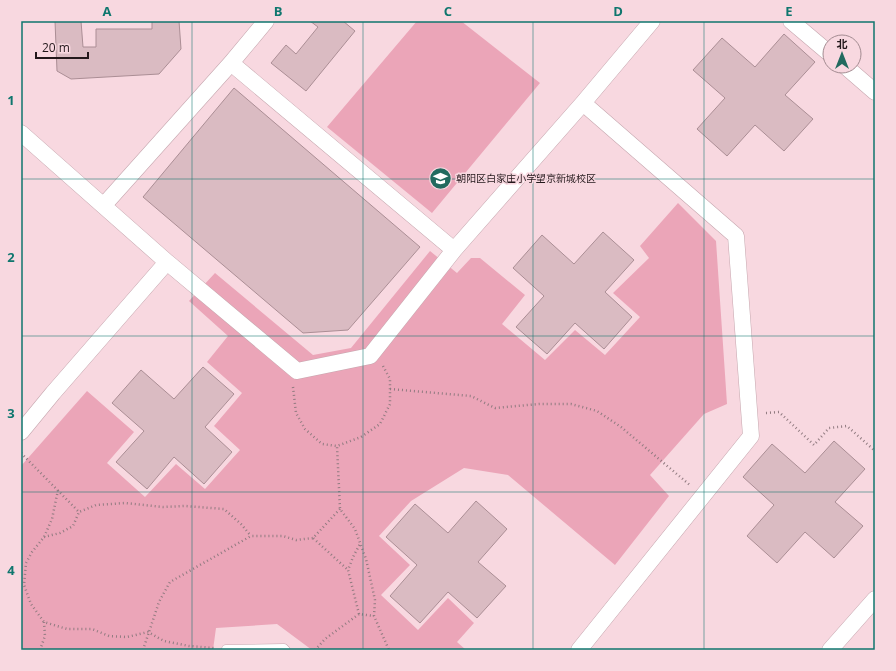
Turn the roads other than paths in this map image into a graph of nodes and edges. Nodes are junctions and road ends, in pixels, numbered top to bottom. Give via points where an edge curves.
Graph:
1 (266, 21) edge
2 (652, 21) edge
3 (791, 21) edge
4 (822, 47) edge
5 (231, 63) junction
6 (854, 74) edge
7 (875, 92) edge
8 (583, 103) junction
9 (21, 133) edge
10 (104, 205) junction
11 (454, 250) junction
12 (167, 262) junction
13 (21, 432) edge
14 (875, 599) edge
15 (226, 649) road end
16 (286, 650) edge
17 (579, 650) edge
18 (830, 650) edge

1 - 5 street
2 - 8 street
3 - 4 street
5 - 10 street
5 - 11 street
6 - 7 street
8 - 11 street
8 - 17 street via 736,236 751,436
9 - 10 street
10 - 12 street
11 - 12 street via 370,356 297,371
12 - 13 street
14 - 18 street
15 - 16 lane

